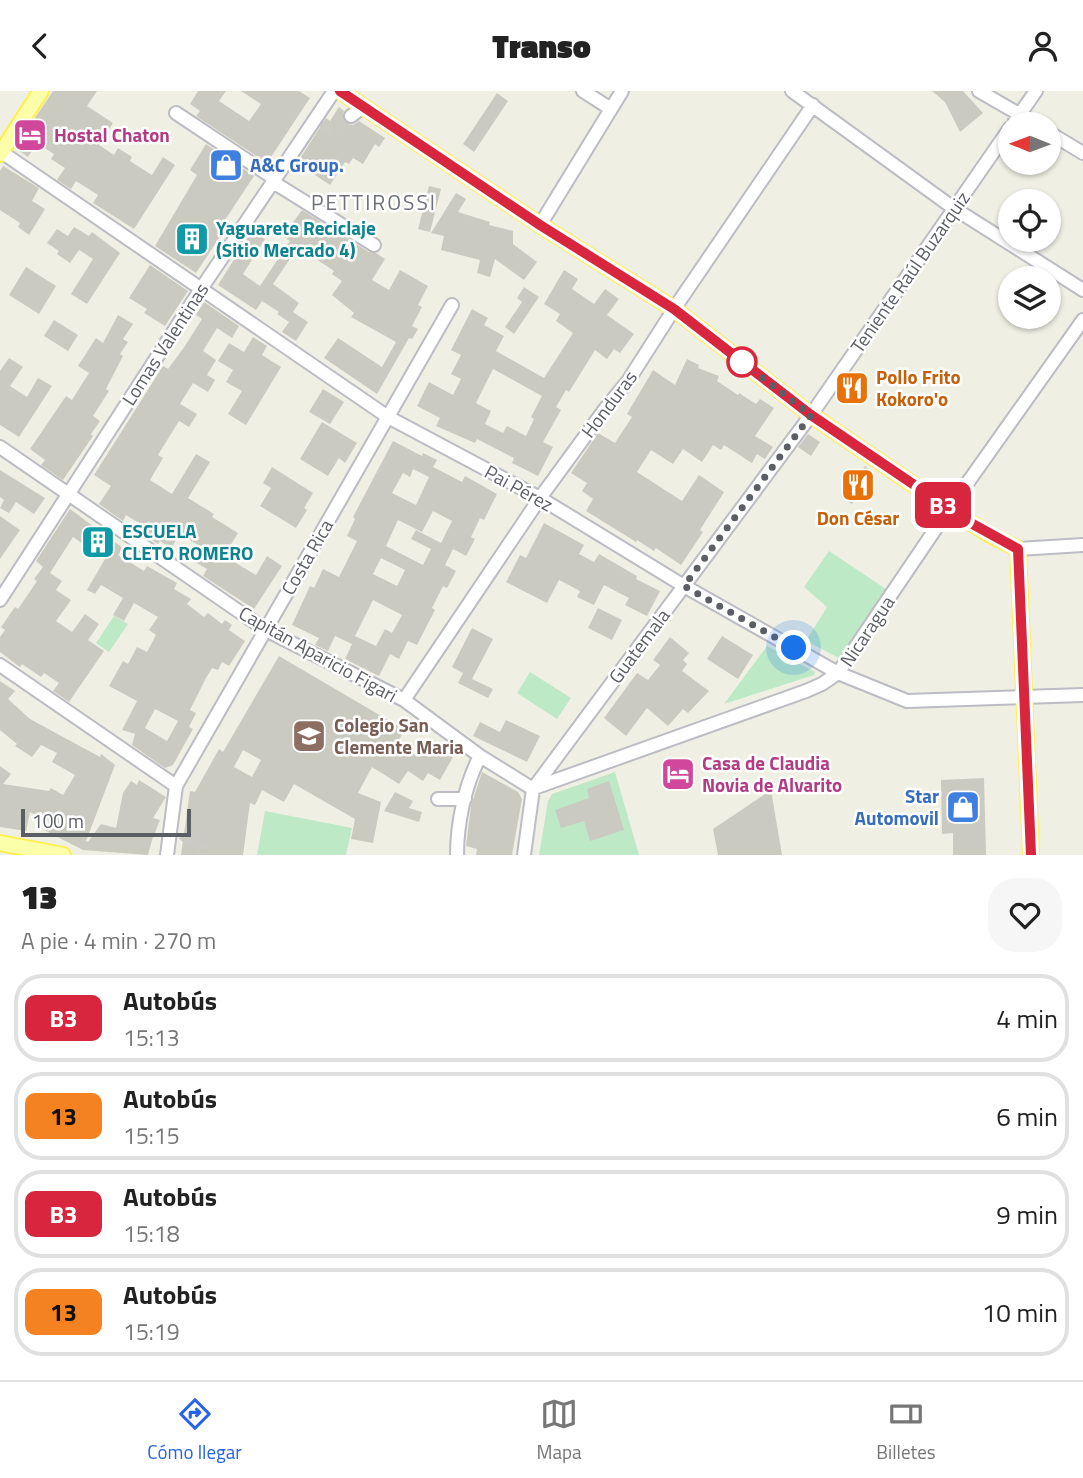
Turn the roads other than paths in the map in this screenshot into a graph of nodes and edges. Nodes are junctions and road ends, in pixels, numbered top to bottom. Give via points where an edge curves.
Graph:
1 (41, 91) edge
2 (334, 91) edge
3 (340, 91) edge
4 (583, 91) edge
5 (622, 91) edge
6 (792, 91) edge
7 (979, 91) edge
8 (1036, 91) edge
9 (813, 106) junction
10 (611, 109) junction
11 (1003, 112) edge
12 (1021, 112) edge
13 (176, 113) dead end
14 (1061, 140) edge
15 (998, 145) edge
16 (0, 152) edge
17 (1083, 153) edge
18 (274, 181) junction
19 (954, 208) junction
20 (540, 225) junction
21 (374, 245) dead end
22 (201, 289) junction
23 (1083, 290) edge
24 (452, 305) dead end
25 (674, 309) junction
26 (1083, 320) edge
27 (811, 415) junction
28 (388, 417) junction
29 (0, 447) edge
30 (68, 494) junction
31 (540, 498) junction
32 (949, 509) junction
33 (1083, 545) edge
34 (1018, 549) junction
35 (684, 586) junction
36 (0, 600) edge
37 (266, 629) junction
38 (0, 665) edge
39 (838, 673) junction
40 (1083, 695) edge
41 (1026, 698) junction
42 (404, 700) junction
43 (480, 756) junction
44 (176, 786) junction
45 (533, 789) junction
46 (438, 799) dead end
47 (465, 799) junction
48 (0, 843) edge
49 (63, 855) edge
50 (167, 855) edge
51 (457, 855) edge
52 (524, 855) edge
53 (1031, 855) edge

1 - 16 main road
2 - 18 street, Lomas Valentinas via 316,125
3 - 20 main road via 357,111
4 - 10 street
5 - 10 street
6 - 9 street
7 - 11 street
8 - 12 street, Teniente Raúl Buzarquiz
9 - 19 street
9 - 25 street, Honduras
10 - 20 street
13 - 18 street
14 - 17 street
15 - 19 street, Teniente Raúl Buzarquiz
16 - 22 street, Pai Pérez
18 - 21 street
18 - 22 street, Lomas Valentinas
19 - 23 street
19 - 27 street, Teniente Raúl Buzarquiz
20 - 25 main road
22 - 28 street, Pai Pérez
22 - 30 street, Lomas Valentinas
24 - 28 street, Costa Rica
25 - 27 main road
25 - 31 street, Honduras via 628,381
26 - 32 street, Nicaragua
27 - 32 main road
27 - 35 street, Guatemala
28 - 31 street, Pai Pérez
28 - 37 street, Costa Rica
29 - 30 street, Capitán Aparicio Figari
30 - 36 street, Lomas Valentinas
30 - 37 street, Capitán Aparicio Figari
31 - 35 street, Pai Pérez
31 - 42 street, Honduras
32 - 34 main road
32 - 39 street, Nicaragua
33 - 34 street
34 - 41 main road
35 - 39 street, Pai Pérez
35 - 45 street, Guatemala
37 - 42 street, Capitán Aparicio Figari
37 - 44 street, Costa Rica
38 - 44 street
39 - 41 street, Pai Pérez via 906,701
39 - 45 street, Nicaragua via 806,691
40 - 41 street, Pai Pérez
41 - 53 main road
42 - 43 street, Capitán Aparicio Figari
43 - 45 street, Capitán Aparicio Figari
43 - 47 street
44 - 50 street, Costa Rica via 177,832
45 - 52 street, Guatemala
46 - 47 street
47 - 51 street
48 - 49 main road

